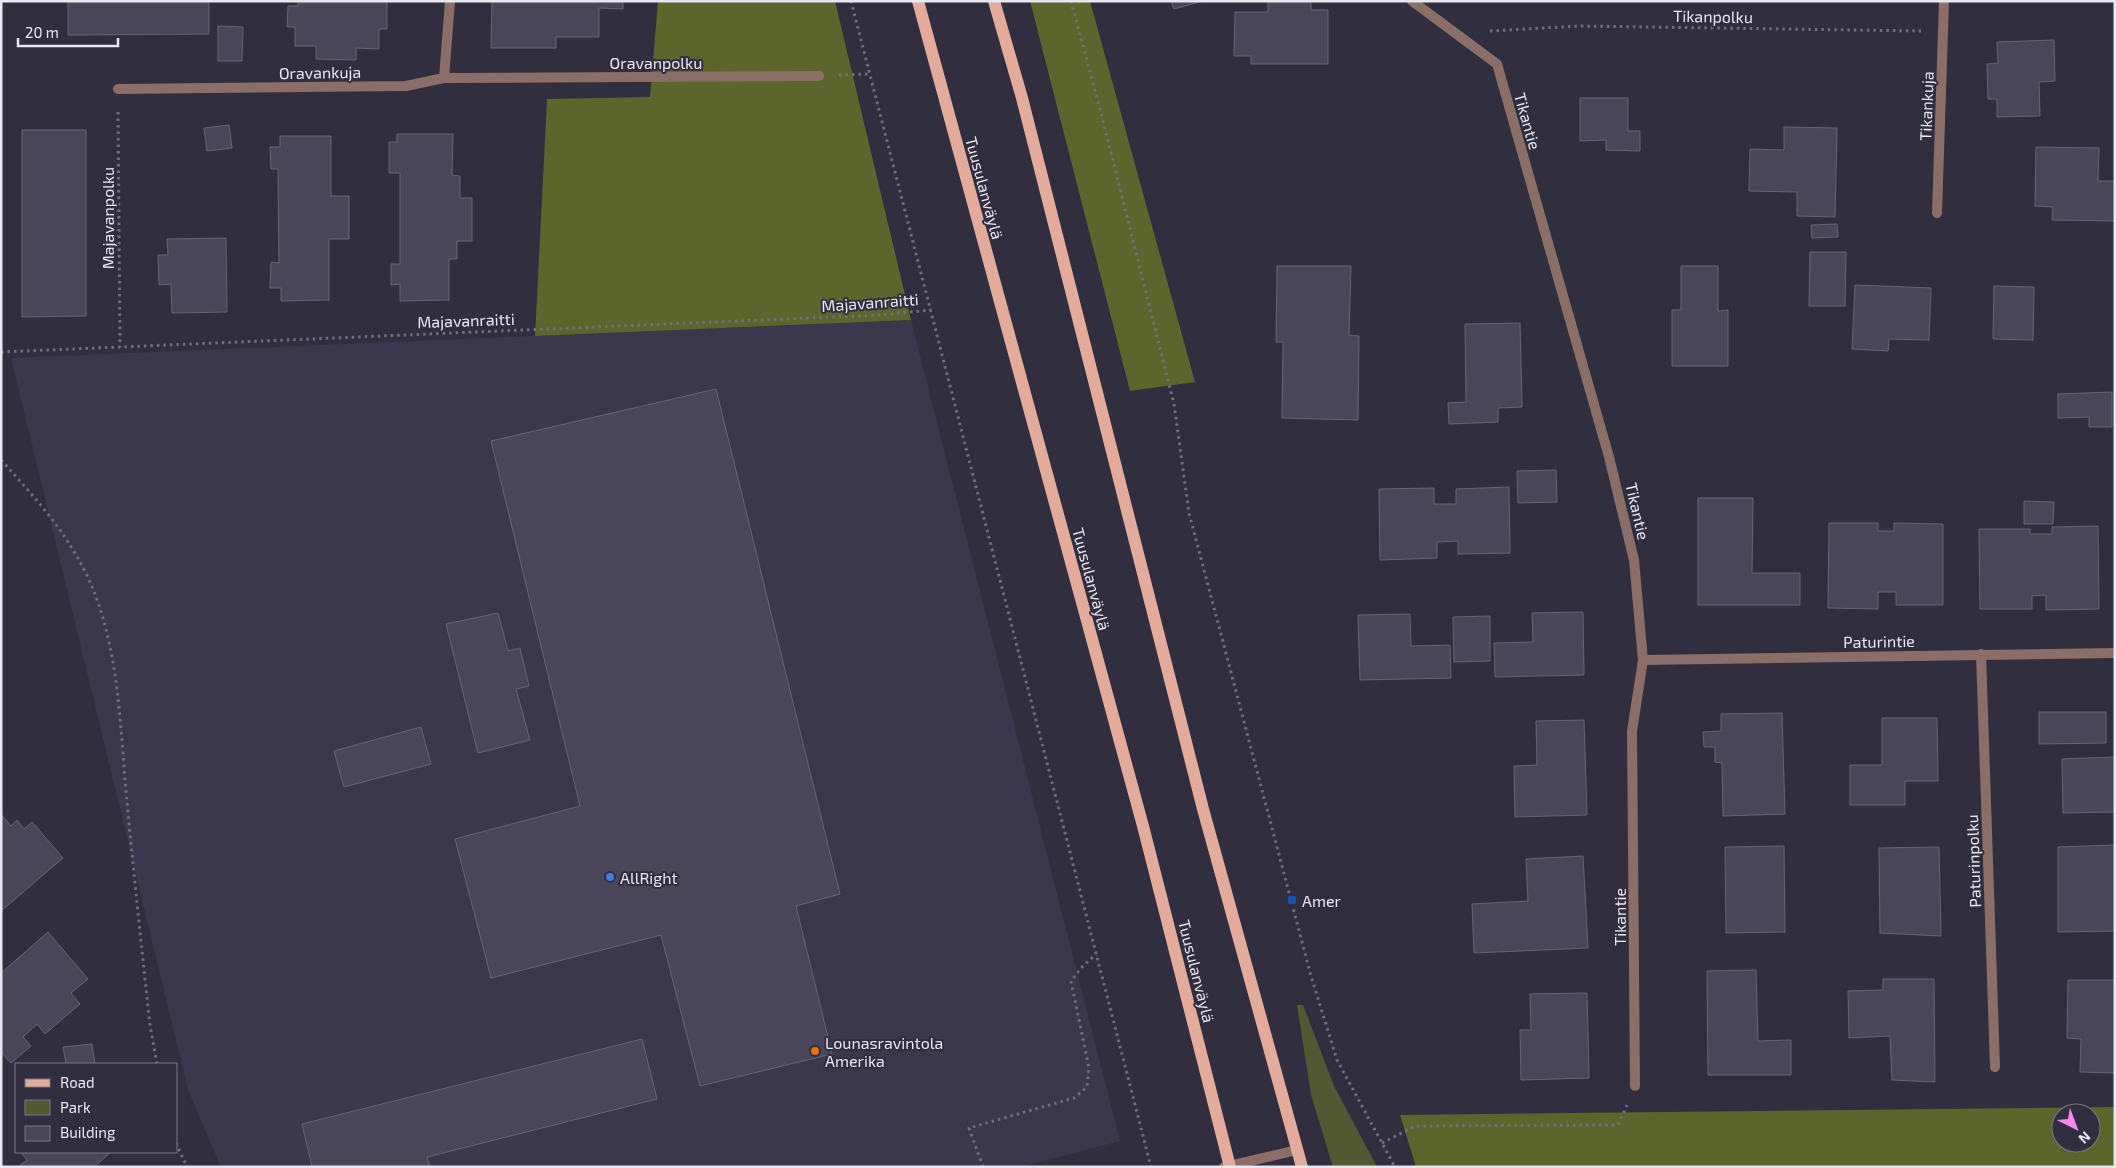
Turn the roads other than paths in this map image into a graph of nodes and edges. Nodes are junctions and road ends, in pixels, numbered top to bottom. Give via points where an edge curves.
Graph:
1 (450, 1) edge
2 (918, 1) edge
3 (994, 1) edge
4 (1412, 1) edge
5 (1944, 1) edge
6 (819, 76) road end
7 (444, 78) junction
8 (118, 89) road end
9 (1937, 213) dead end
10 (2115, 653) edge
11 (1981, 654) junction
12 (1644, 660) junction
13 (1995, 1067) dead end
14 (1635, 1086) road end
15 (1297, 1150) junction
16 (1227, 1166) edge
17 (1302, 1167) edge

1 - 7 street
2 - 16 main road, Tuusulanväylä via 1143,826
3 - 15 main road via 1022,98 1203,809
4 - 12 street, Tikantie via 1497,64 1609,457 1634,560
5 - 9 street, Tikankuja
6 - 7 street, Oravanpolku
7 - 8 street, Oravankuja via 406,86
10 - 11 street, Paturintie
11 - 12 street, Paturintie
11 - 13 street, Paturinpolku
12 - 14 street, Tikantie via 1632,731
15 - 16 street
15 - 17 main road

